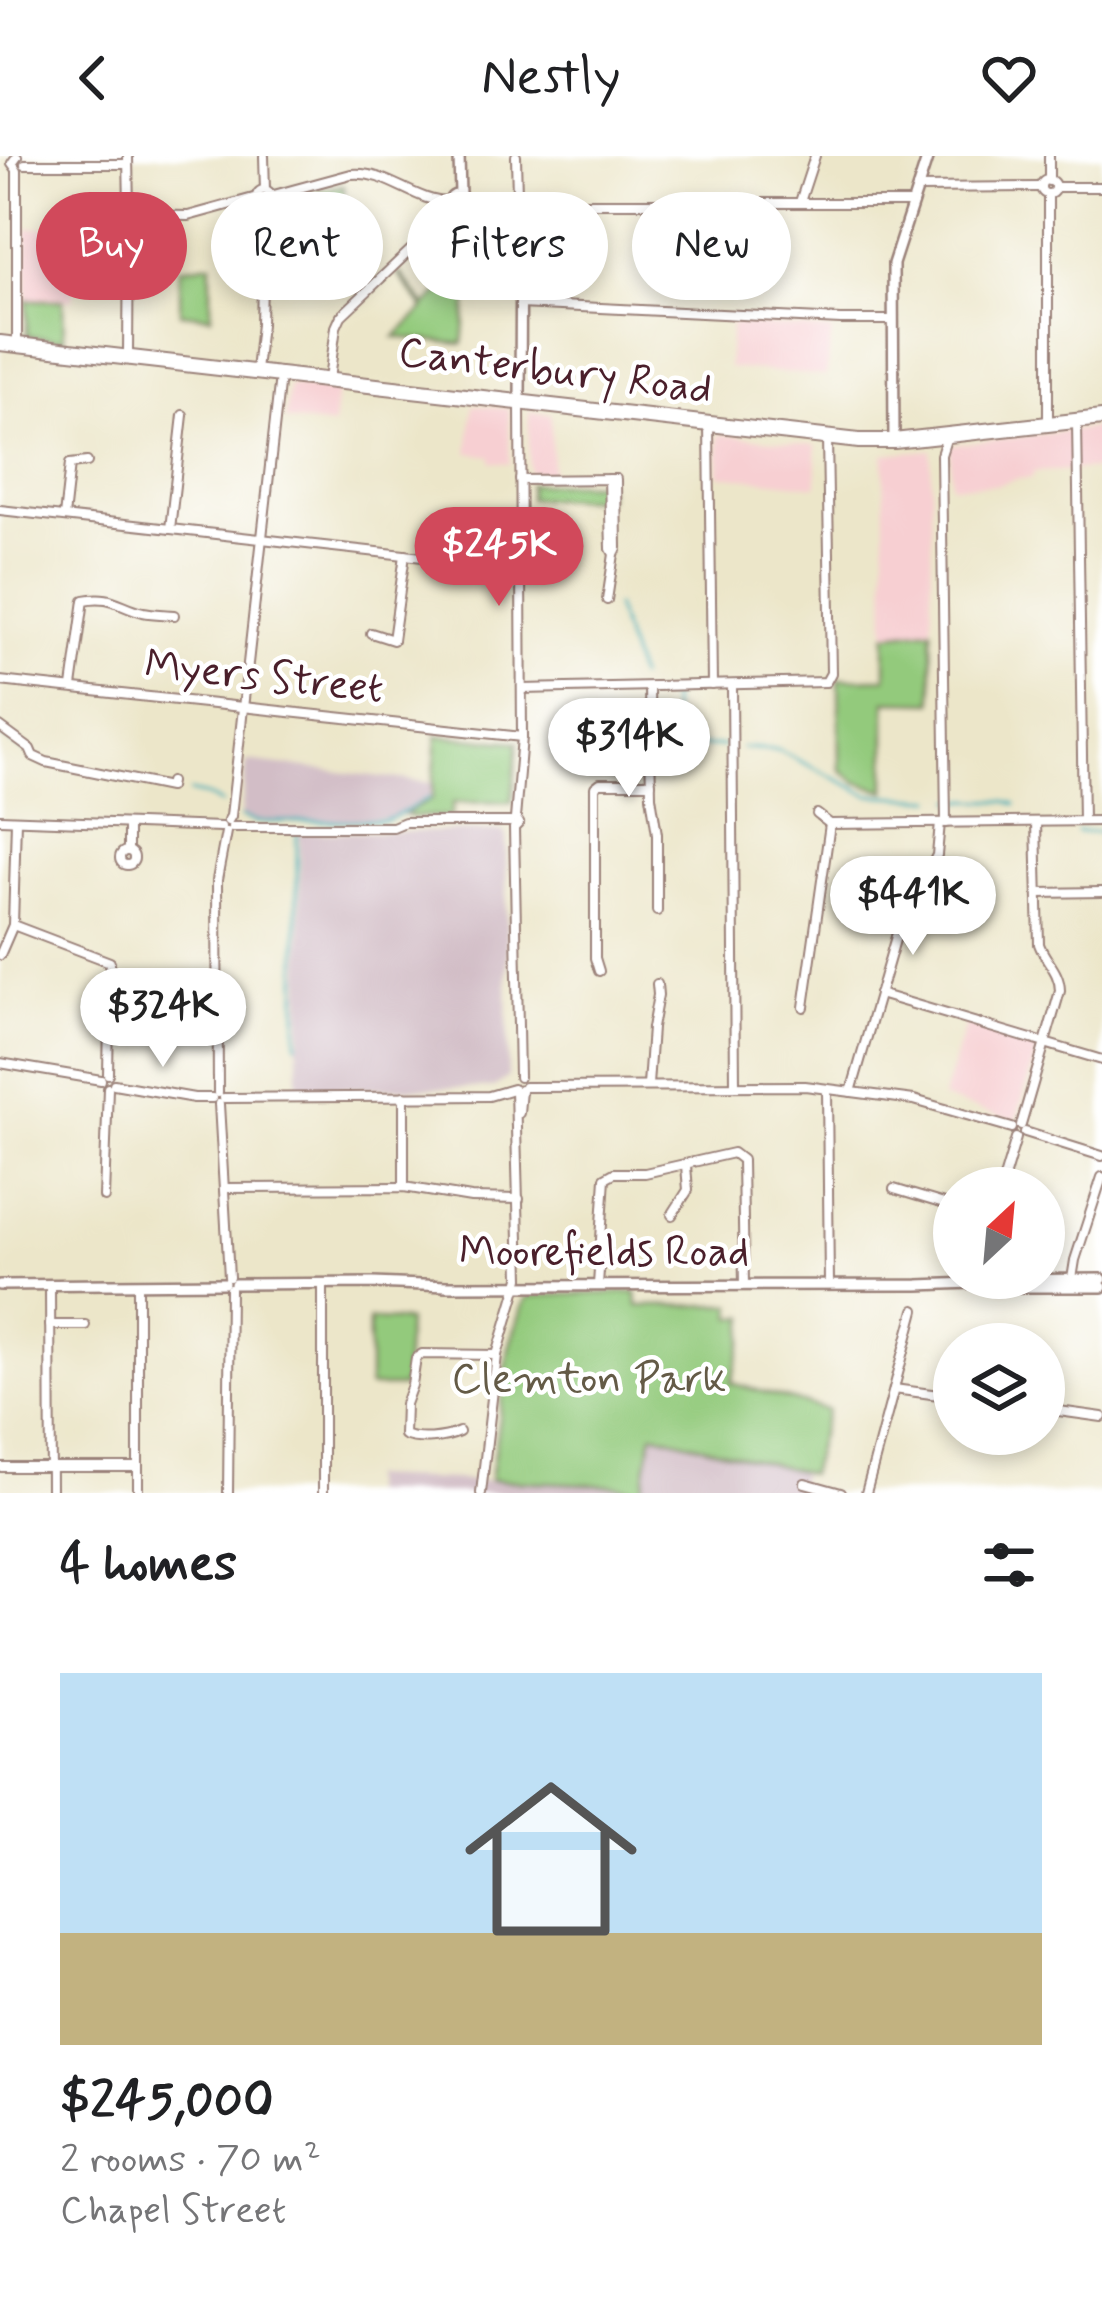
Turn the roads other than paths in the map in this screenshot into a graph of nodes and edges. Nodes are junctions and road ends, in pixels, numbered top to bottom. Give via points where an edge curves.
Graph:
1 (265, 156) edge
2 (364, 156) edge
3 (459, 156) edge
4 (517, 156) edge
5 (815, 156) edge
6 (928, 156) edge
7 (1049, 156) edge
8 (128, 160) edge
9 (19, 162) edge
10 (364, 173) junction
11 (1048, 187) junction
12 (917, 188) junction
13 (1102, 188) edge
14 (130, 192) edge
15 (264, 192) edge
16 (283, 192) edge
17 (410, 192) edge
18 (457, 192) edge
19 (519, 192) edge
20 (608, 202) edge
21 (800, 202) junction
22 (913, 203) junction
23 (407, 254) edge
24 (129, 300) edge
25 (262, 300) edge
26 (520, 300) edge
27 (520, 304) junction
28 (892, 320) junction
29 (0, 343) edge
30 (17, 345) junction
31 (128, 357) junction
32 (256, 371) junction
33 (280, 374) junction
34 (329, 379) junction
35 (520, 402) junction
36 (183, 415) dead end
37 (1102, 418) edge
38 (1077, 420) junction
39 (709, 423) junction
40 (1048, 423) junction
41 (827, 437) junction
42 (940, 437) junction
43 (893, 441) junction
44 (87, 462) dead end
45 (520, 480) junction
46 (0, 511) edge
47 (64, 517) junction
48 (170, 529) junction
49 (262, 539) junction
50 (405, 555) junction
51 (520, 568) junction
52 (607, 600) dead end
53 (174, 615) dead end
54 (371, 632) dead end
55 (0, 681) edge
56 (712, 685) junction
57 (732, 685) junction
58 (72, 687) junction
59 (649, 687) junction
60 (522, 689) junction
61 (243, 706) junction
62 (0, 728) edge
63 (522, 737) junction
64 (170, 782) dead end
65 (651, 783) junction
66 (818, 814) dead end
67 (0, 819) edge
68 (16, 820) junction
69 (1083, 820) junction
70 (1102, 820) edge
71 (1036, 822) junction
72 (513, 823) junction
73 (943, 823) junction
74 (830, 824) junction
75 (128, 825) junction
76 (227, 827) junction
77 (128, 851) dead end
78 (1102, 892) edge
79 (1037, 893) junction
80 (910, 907) junction
81 (658, 911) dead end
82 (14, 925) junction
83 (946, 925) dead end
84 (0, 955) edge
85 (598, 971) dead end
86 (657, 984) dead end
87 (879, 994) junction
88 (804, 1007) dead end
89 (1044, 1042) junction
90 (1102, 1060) edge
91 (0, 1063) edge
92 (107, 1082) junction
93 (648, 1085) junction
94 (735, 1085) junction
95 (517, 1086) junction
96 (827, 1089) junction
97 (851, 1092) junction
98 (499, 1094) junction
99 (482, 1095) junction
100 (404, 1096) junction
101 (218, 1098) junction
102 (514, 1108) junction
103 (517, 1125) junction
104 (1018, 1131) junction
105 (1102, 1156) edge
106 (686, 1166) junction
107 (1007, 1167) edge
108 (1102, 1178) edge
109 (404, 1187) junction
110 (225, 1188) junction
111 (894, 1189) dead end
112 (104, 1197) dead end
113 (519, 1199) junction
114 (933, 1201) edge
115 (672, 1215) dead end
116 (933, 1282) edge
117 (230, 1283) junction
118 (323, 1283) junction
119 (1065, 1283) edge
120 (1072, 1283) junction
121 (1102, 1283) edge
122 (0, 1285) edge
123 (50, 1285) junction
124 (518, 1285) junction
125 (598, 1285) junction
126 (744, 1285) junction
127 (829, 1285) junction
128 (138, 1286) junction
129 (915, 1310) dead end
130 (50, 1325) junction
131 (85, 1325) dead end
132 (497, 1355) junction
133 (894, 1389) junction
134 (933, 1394) edge
135 (1065, 1412) edge
136 (1102, 1417) edge
137 (459, 1432) dead end
138 (0, 1467) edge
139 (51, 1467) junction
140 (138, 1467) junction
141 (806, 1483) dead end
142 (51, 1493) edge
143 (138, 1493) edge
144 (228, 1493) edge
145 (322, 1493) edge
146 (481, 1493) edge
147 (841, 1493) edge
148 (866, 1493) edge

1 - 15 street
2 - 10 street
3 - 18 main road
4 - 19 street
5 - 21 street
6 - 12 main road
7 - 11 street
8 - 9 street
8 - 14 street
9 - 30 street
10 - 16 street
10 - 17 street
11 - 12 street
11 - 13 street
11 - 40 street
12 - 22 main road
20 - 21 street
21 - 22 street
22 - 28 main road via 895,254
23 - 34 street via 338,321
24 - 31 street
25 - 32 street
26 - 27 main road
27 - 28 street
27 - 35 main road
28 - 43 main road
29 - 30 highway, Canterbury Road
30 - 31 highway, Canterbury Road
31 - 32 highway, Canterbury Road
32 - 33 highway, Canterbury Road
33 - 34 highway, Canterbury Road
33 - 49 street
34 - 35 highway, Canterbury Road
35 - 39 highway, Canterbury Road
35 - 45 street
36 - 48 street
37 - 38 highway, Canterbury Road
38 - 40 highway, Canterbury Road
38 - 69 street
39 - 41 highway, Canterbury Road
39 - 56 street
40 - 42 highway, Canterbury Road
41 - 43 highway, Canterbury Road
41 - 57 street via 828,680
42 - 43 highway, Canterbury Road
42 - 73 street
44 - 47 street via 70,464
45 - 51 street
45 - 52 street via 613,479
46 - 47 street
47 - 48 street
48 - 49 street
49 - 50 street
49 - 61 street
50 - 51 street
50 - 54 street via 393,640
51 - 60 street
53 - 58 street via 81,596
55 - 58 street, Myers Street
56 - 57 street
56 - 59 street
57 - 94 street
58 - 61 street, Myers Street
59 - 60 street
59 - 65 street
60 - 63 street
61 - 63 street, Myers Street
61 - 76 street
62 - 64 street via 46,762
63 - 72 street
65 - 81 street
65 - 85 street via 595,788
66 - 74 street
67 - 68 street
68 - 75 street
68 - 82 street
69 - 70 street
69 - 71 street
71 - 73 street
71 - 79 street
72 - 76 street
72 - 95 street
73 - 74 street
73 - 80 street via 937,855
74 - 88 street
75 - 76 street
75 - 77 street
76 - 101 street via 217,880
78 - 79 street
79 - 89 street via 1039,944 1060,978
80 - 83 street
80 - 87 street
82 - 84 street
82 - 92 street via 110,962
86 - 93 street
87 - 89 street
87 - 97 street
89 - 90 street
89 - 104 street
91 - 92 street
92 - 101 street
92 - 112 street
93 - 94 street
93 - 95 street
94 - 96 street
95 - 98 street
95 - 99 street
95 - 102 street
95 - 103 street
96 - 97 street
96 - 127 street
97 - 104 street via 914,1100
98 - 99 street
98 - 102 street via 510,1096
99 - 100 street
100 - 101 street
100 - 109 street
101 - 110 street
102 - 103 street
103 - 113 street
104 - 105 street
104 - 107 street
106 - 115 street via 688,1190
106 - 125 street via 605,1178
106 - 126 street via 741,1158
108 - 120 street
109 - 110 street
109 - 113 street
110 - 117 street
111 - 114 street
113 - 124 street
116 - 127 main road, Moorefields Road
117 - 118 main road, Moorefields Road
117 - 128 main road, Moorefields Road
117 - 144 street
118 - 124 main road, Moorefields Road
118 - 145 street
119 - 120 main road, Moorefields Road
120 - 121 main road, Moorefields Road
122 - 123 main road, Moorefields Road
123 - 128 main road, Moorefields Road
123 - 130 street
124 - 125 main road, Moorefields Road
124 - 132 street
125 - 126 main road, Moorefields Road
126 - 127 main road, Moorefields Road
128 - 140 street
129 - 133 street
130 - 131 street
130 - 139 street
132 - 137 street via 416,1358 404,1435
132 - 146 street
133 - 134 street
133 - 148 street
135 - 136 street
138 - 139 street
139 - 140 street
139 - 142 street
140 - 143 street
141 - 147 street

